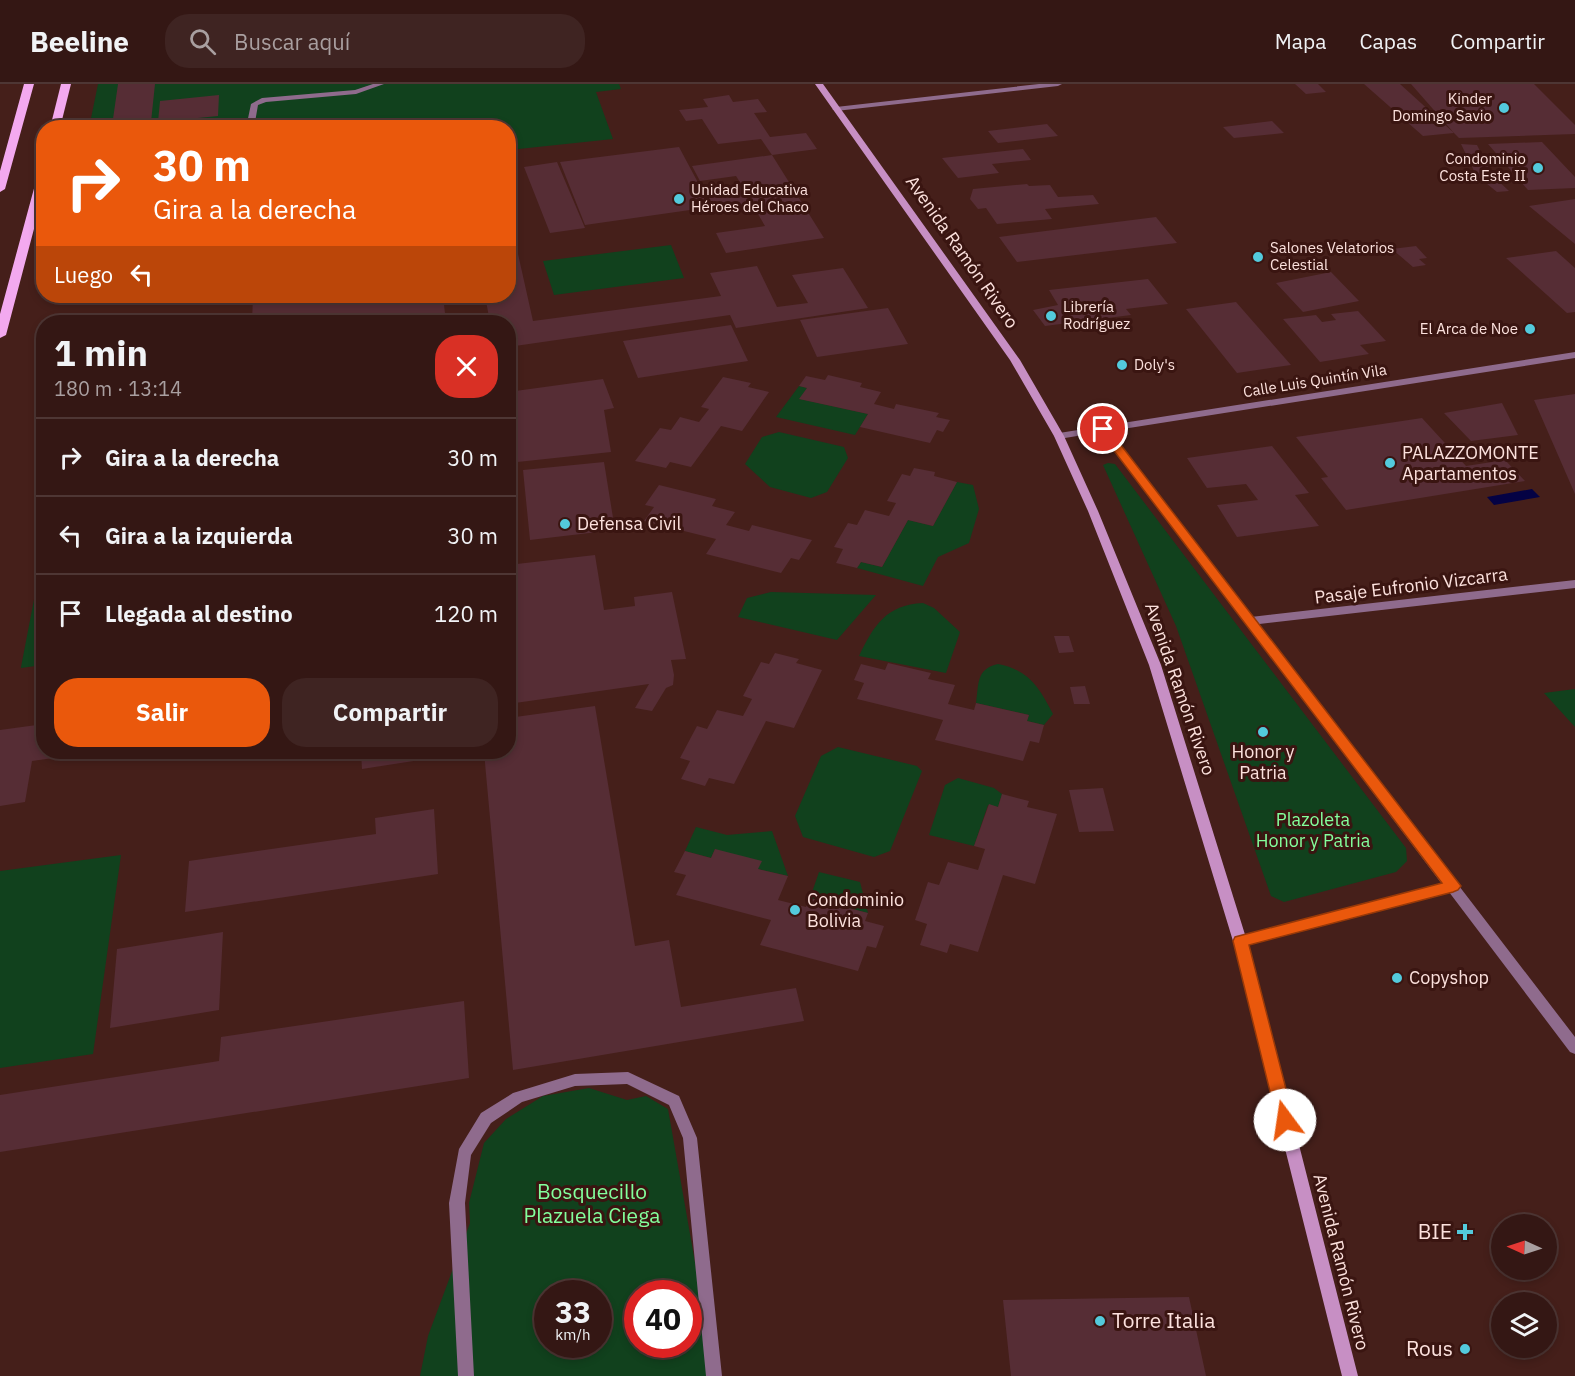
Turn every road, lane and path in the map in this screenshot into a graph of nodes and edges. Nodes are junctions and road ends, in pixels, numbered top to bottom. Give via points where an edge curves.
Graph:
1 (29, 84) edge
2 (66, 84) edge
3 (380, 84) edge
4 (819, 84) edge
5 (1059, 84) edge
6 (836, 109) junction
7 (57, 120) edge
8 (252, 120) edge
9 (0, 189) edge
10 (36, 200) edge
11 (0, 335) edge
12 (1575, 355) edge
13 (1103, 429) junction
14 (1059, 436) junction
15 (1575, 584) edge
16 (1251, 621) junction
17 (1453, 886) junction
18 (1240, 941) junction
19 (1575, 1048) edge
20 (466, 1376) edge
21 (714, 1376) edge
22 (1350, 1376) edge

1 - 9 main road
2 - 7 main road
3 - 8 street via 356,92 266,100 255,104
4 - 6 street, Avenida Ramón Rivero
5 - 6 street
6 - 14 street, Avenida Ramón Rivero via 1015,360
10 - 11 main road
12 - 13 street, Calle Luis Quintín Vila
13 - 14 street, Calle Luis Quintín Vila
13 - 16 street
14 - 18 street, Avenida Ramón Rivero via 1155,665
15 - 16 street, Pasaje Eufronio Vizcarra
16 - 17 street
17 - 18 street
17 - 19 street
18 - 22 street, Avenida Ramón Rivero
20 - 21 street via 457,1203 464,1154 486,1118 518,1097 575,1080 628,1078 674,1101 690,1138

